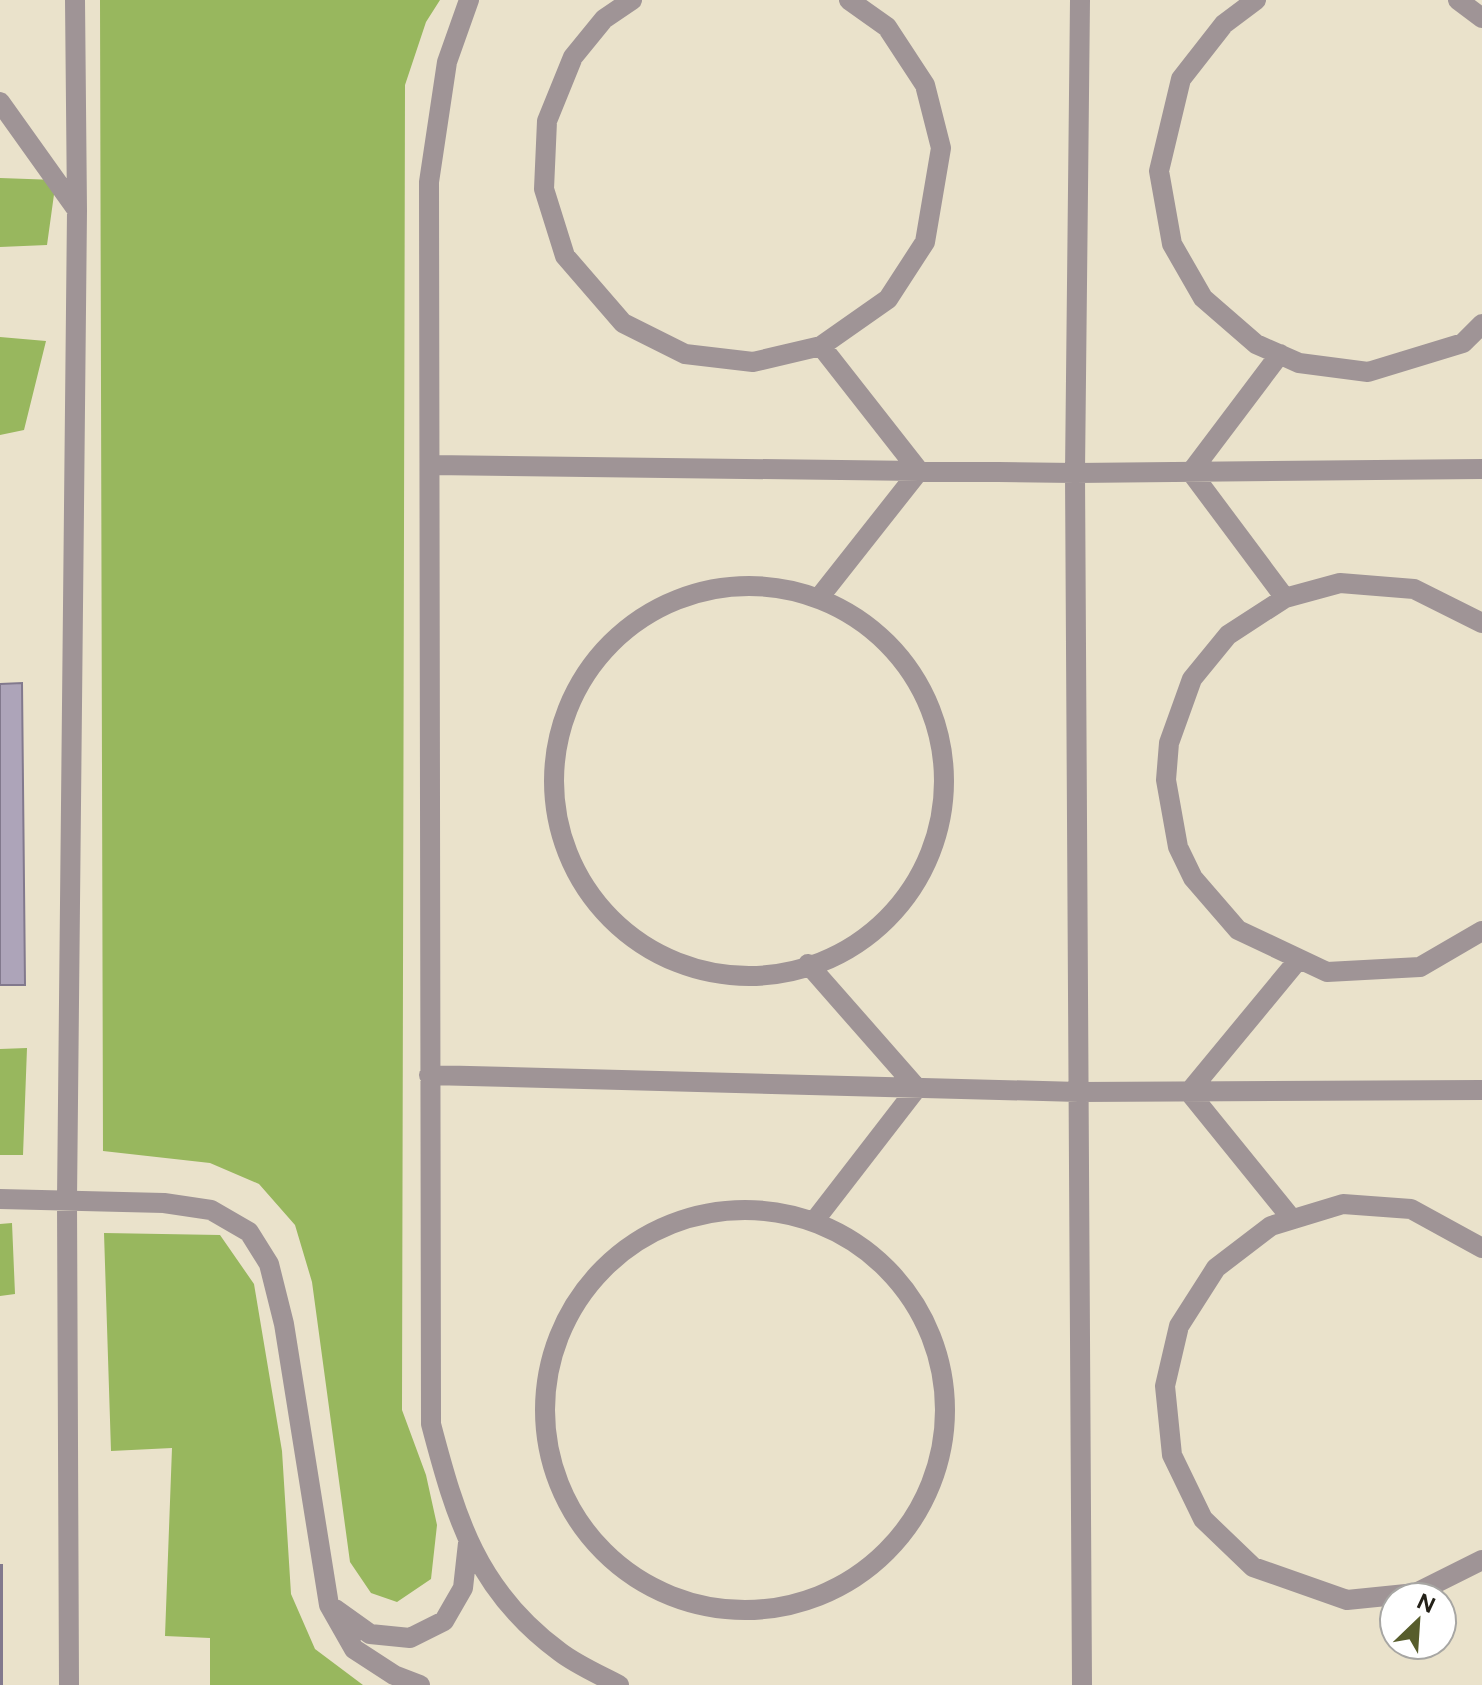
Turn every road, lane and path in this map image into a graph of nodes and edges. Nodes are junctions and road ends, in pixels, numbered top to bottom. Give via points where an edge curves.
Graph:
1 (75, 0) edge
2 (469, 0) edge
3 (632, 0) edge
4 (849, 0) edge
5 (1080, 0) edge
6 (1256, 0) edge
7 (1458, 0) edge
8 (1482, 18) edge
9 (0, 102) edge
10 (77, 210) junction
11 (1482, 324) edge
12 (821, 346) junction
13 (1280, 354) junction
14 (432, 465) junction
15 (1482, 469) edge
16 (919, 471) junction
17 (1191, 472) junction
18 (1075, 473) junction
19 (1285, 598) junction
20 (818, 599) junction
21 (1482, 623) edge
22 (1482, 931) edge
23 (1299, 959) junction
24 (808, 964) junction
25 (429, 1075) junction
26 (917, 1088) junction
27 (1482, 1090) edge
28 (1079, 1092) junction
29 (1189, 1092) junction
30 (0, 1199) edge
31 (67, 1201) junction
32 (1292, 1219) junction
33 (815, 1220) junction
34 (1482, 1248) edge
35 (468, 1543) junction
36 (1482, 1560) edge
37 (329, 1605) junction
38 (69, 1685) edge
39 (420, 1685) edge
40 (619, 1685) edge
41 (1082, 1685) edge

1 - 10 lane
2 - 14 lane via 447,62 429,182
3 - 12 lane via 604,19 573,57 547,121 544,189 565,256 623,323 685,354 753,362
4 - 12 lane via 887,27 925,85 941,148 925,242 888,299
5 - 18 lane
6 - 13 lane via 1224,24 1181,79 1159,171 1172,244 1203,298 1256,344
7 - 8 lane
9 - 10 lane
10 - 31 lane
11 - 13 lane via 1463,343 1368,372 1299,363
12 - 16 lane
13 - 17 lane
14 - 16 lane
14 - 25 lane
15 - 17 lane
16 - 18 lane
16 - 20 lane
17 - 18 lane
17 - 19 lane
18 - 28 lane
19 - 21 lane via 1340,583 1414,589
19 - 23 lane via 1228,635 1192,679 1169,743 1166,780 1178,847 1193,878 1238,930
20 - 24 lane via 853,613 916,675 946,763 941,831 923,877 854,950
20 - 24 lane via 789,588 696,590 611,639 568,700 552,753 555,822 593,903 645,949 693,971 761,979
22 - 23 lane via 1420,967 1327,972
23 - 29 lane
24 - 26 lane
25 - 26 lane
25 - 35 lane via 431,1424
26 - 28 lane
26 - 33 lane
27 - 29 lane
28 - 29 lane
28 - 41 lane
29 - 32 lane
30 - 31 lane
31 - 37 lane via 164,1203 211,1210 249,1232 269,1264 284,1324
31 - 38 lane
32 - 34 lane via 1343,1204 1411,1209
32 - 36 lane via 1271,1226 1216,1268 1179,1326 1165,1386 1172,1455 1203,1519 1253,1567 1347,1600 1416,1593
33 - 33 lane via 876,1256 924,1315 946,1381 941,1464 910,1528 845,1586 778,1609 687,1603 624,1572 576,1520 554,1475 543,1405 556,1337 604,1264 663,1225 746,1208
35 - 37 lane via 463,1588 444,1621 410,1638 370,1634
35 - 40 lane via 506,1606 561,1654
37 - 39 lane via 354,1649

